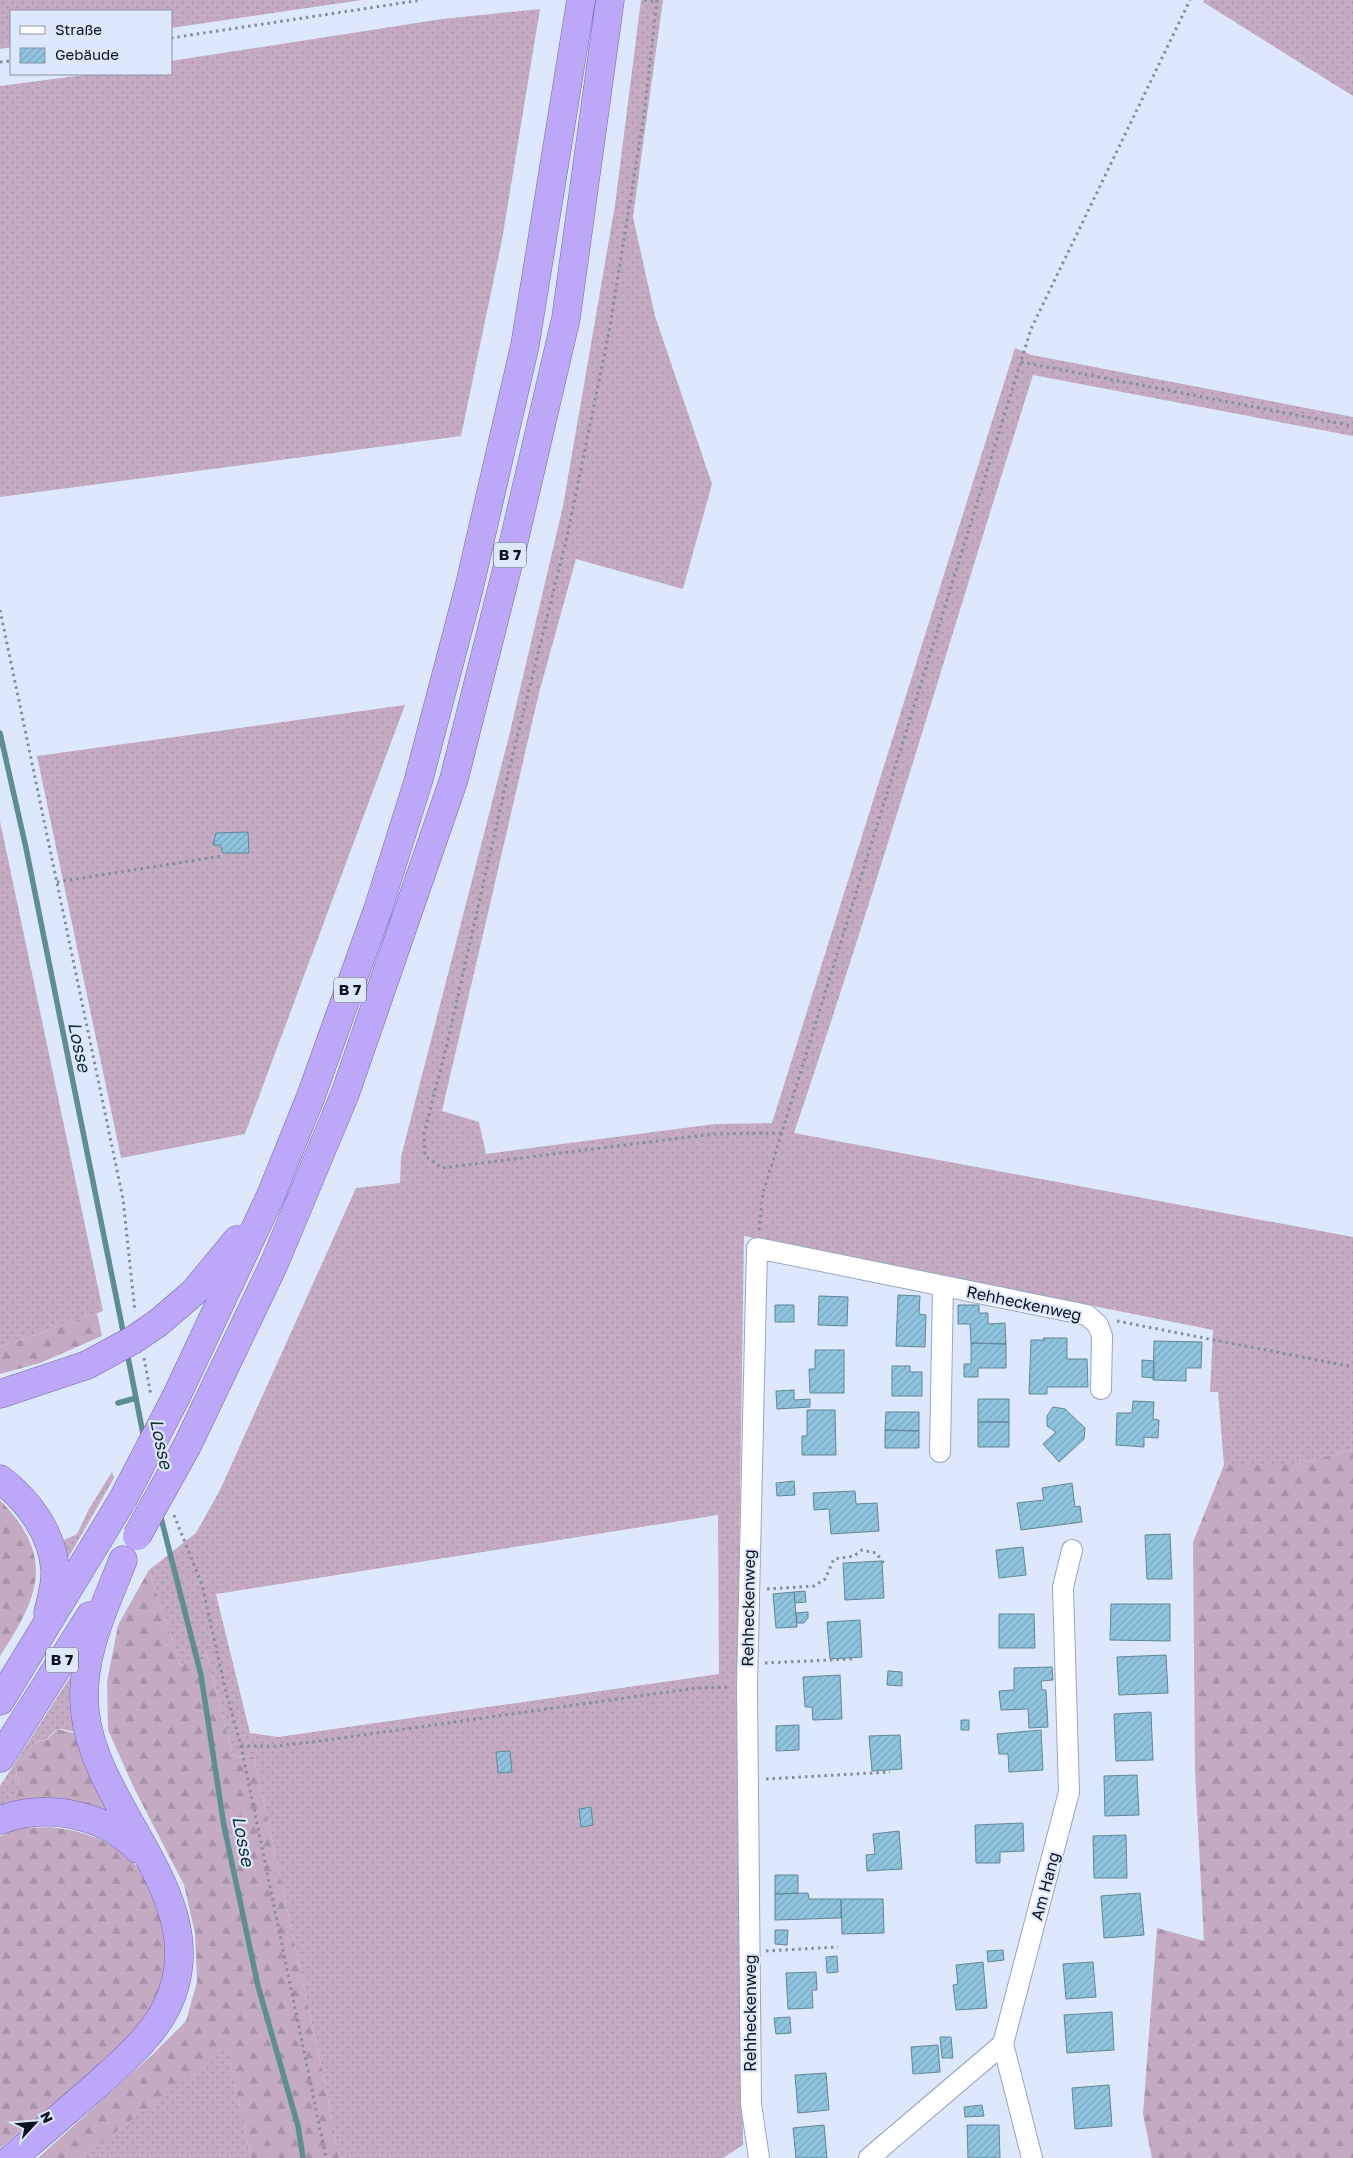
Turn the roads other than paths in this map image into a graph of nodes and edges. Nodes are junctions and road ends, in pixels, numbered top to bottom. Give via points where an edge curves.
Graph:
1 (581, 0) edge
2 (610, 0) edge
3 (270, 1195) junction
4 (943, 1286) junction
5 (1101, 1389) dead end
6 (0, 1394) edge
7 (940, 1452) dead end
8 (0, 1478) edge
9 (1072, 1550) dead end
10 (123, 1560) junction
11 (43, 1633) junction
12 (0, 1701) edge
13 (0, 1758) edge
14 (0, 1820) edge
15 (155, 1870) junction
16 (1003, 2044) junction
17 (12, 2158) edge
18 (759, 2158) edge
19 (869, 2158) edge
20 (1032, 2158) edge

1 - 3 highway, B 7 via 525,345 466,597 418,782 335,1034
2 - 10 highway, B 7, bridge via 566,318 454,779 345,1094 274,1264 187,1446
3 - 6 highway, bridge via 206,1279 158,1323 87,1365
3 - 11 highway, B 7, bridge via 176,1397 123,1499
4 - 5 street, Rehheckenweg via 1087,1316 1098,1325 1102,1336
4 - 7 street, Rehheckenweg
4 - 18 street, Rehheckenweg via 757,1248 746,1686 751,2104
8 - 11 highway via 34,1513 51,1551 54,1581
9 - 16 street, Am Hang via 1063,1587 1069,1792
10 - 13 highway, B 7
10 - 15 highway via 90,1646 84,1686 85,1712 103,1771
11 - 12 highway, B 7
14 - 15 highway via 46,1812 97,1821 131,1842
15 - 17 highway via 171,1902 179,1945 177,1972 166,2008 146,2037 122,2062
16 - 19 street
16 - 20 street

